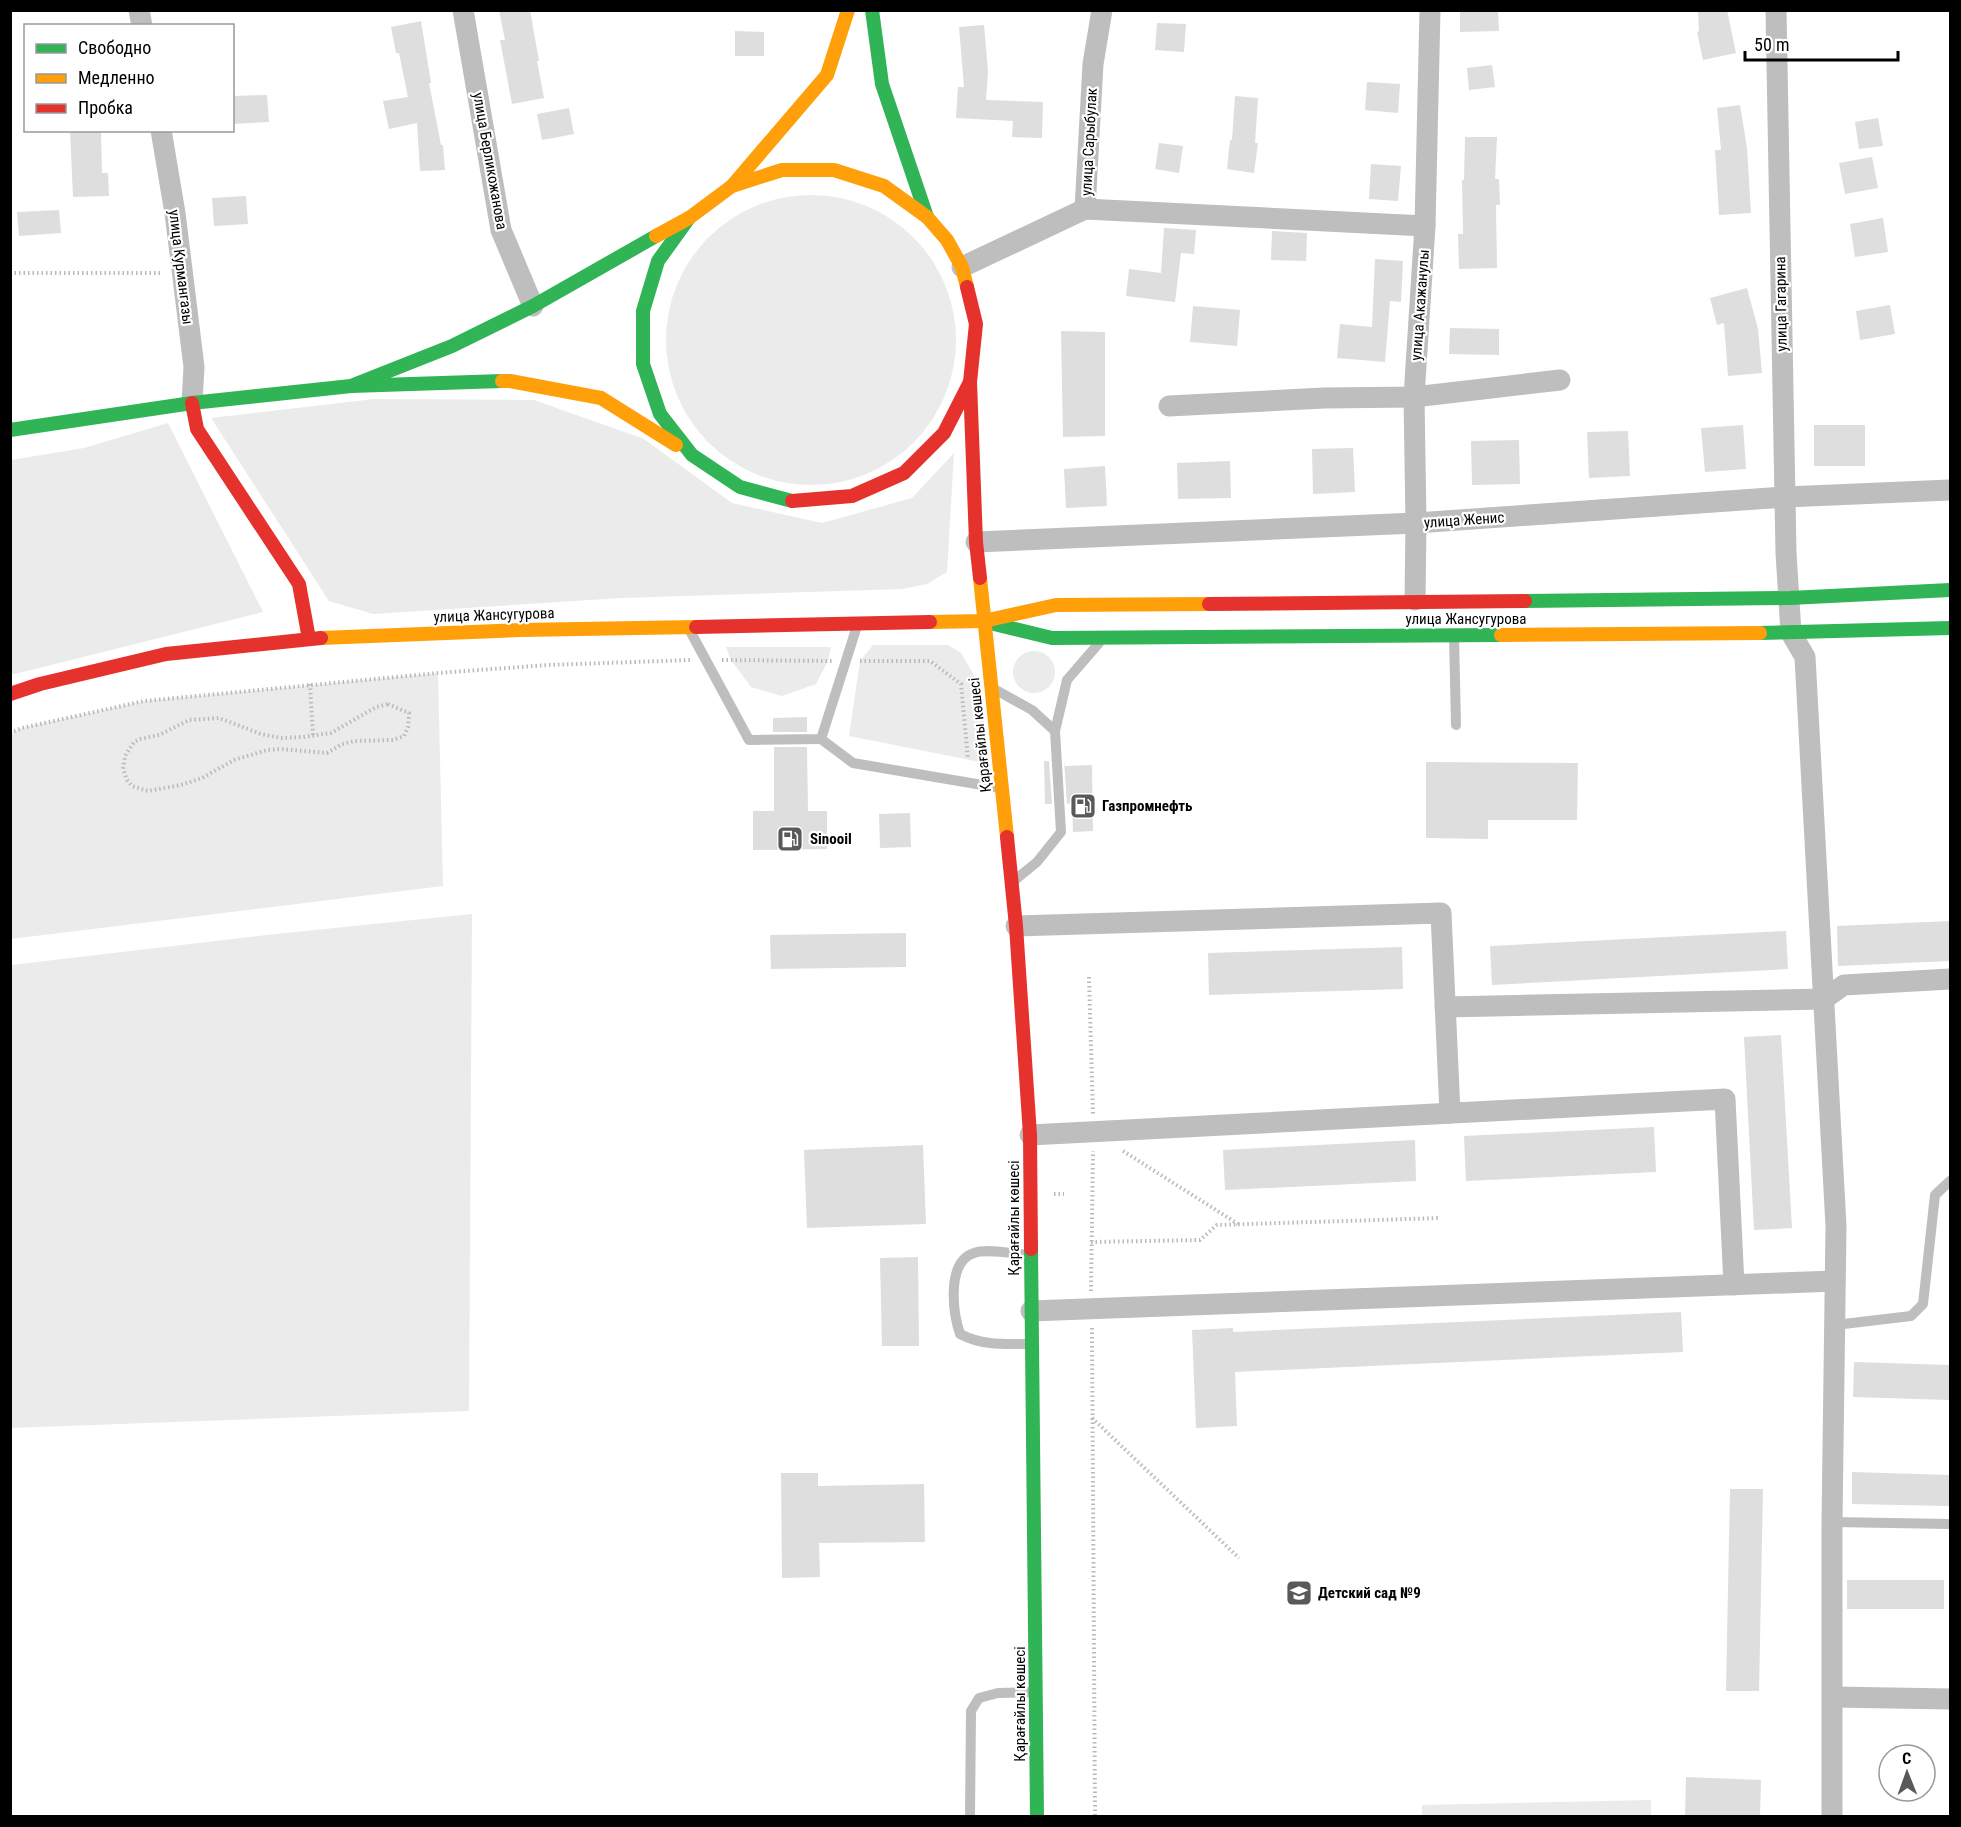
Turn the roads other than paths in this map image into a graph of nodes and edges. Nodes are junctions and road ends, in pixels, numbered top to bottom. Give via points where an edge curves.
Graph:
1 (463, 10) edge
2 (848, 10) edge
3 (872, 10) edge
4 (1102, 10) edge
5 (1430, 10) edge
6 (1776, 10) edge
7 (161, 132) edge
8 (732, 186) junction
9 (1085, 209) junction
10 (927, 217) junction
11 (689, 218) junction
12 (1425, 226) junction
13 (962, 267) junction
14 (533, 306) junction
15 (1560, 380) dead end
16 (970, 382) junction
17 (351, 386) junction
18 (1414, 397) junction
19 (192, 404) junction
20 (1170, 406) dead end
21 (10, 430) edge
22 (692, 456) junction
23 (1950, 490) edge
24 (1785, 498) junction
25 (1416, 523) junction
26 (976, 542) junction
27 (1950, 590) edge
28 (1790, 597) junction
29 (1430, 614) junction
30 (984, 621) junction
31 (857, 623) junction
32 (687, 626) junction
33 (1950, 627) edge
34 (1791, 633) junction
35 (1454, 636) junction
36 (1104, 638) junction
37 (309, 639) junction
38 (991, 687) junction
39 (10, 694) edge
40 (1456, 725) dead end
41 (1055, 731) junction
42 (821, 739) junction
43 (1002, 788) junction
44 (1012, 882) junction
45 (1016, 926) junction
46 (1950, 979) edge
47 (1824, 999) junction
48 (1445, 1007) junction
49 (1450, 1113) junction
50 (1030, 1135) junction
51 (1950, 1181) edge
52 (1031, 1255) junction
53 (1835, 1281) junction
54 (1734, 1285) junction
55 (1031, 1311) junction
56 (1834, 1325) junction
57 (1033, 1344) junction
58 (1832, 1522) junction
59 (1950, 1524) edge
60 (1036, 1691) junction
61 (1833, 1697) junction
62 (1950, 1699) edge
63 (970, 1816) edge
64 (1037, 1816) edge
65 (1832, 1816) edge

1 - 14 street, улица Берликожанова via 501,231
2 - 8 main road via 827,75
3 - 10 main road via 882,84
4 - 9 street, улица Сарыбулак via 1093,64
5 - 12 street, улица Акажанулы
6 - 24 street, улица Гагарина
7 - 19 street, улица Курмангазы via 194,367
8 - 10 main road via 782,170 834,170 884,186
8 - 11 main road
9 - 12 street
9 - 13 street, улица Сарыбулак
10 - 13 main road via 947,240
11 - 14 main road
11 - 22 main road via 658,261 643,311 643,364 660,414
12 - 18 street, улица Акажанулы
13 - 16 main road via 976,324
14 - 17 main road via 452,346
15 - 18 street
16 - 22 main road via 944,433 903,473 852,496 795,502 740,487
16 - 26 main road, Қарағайлы көшесі
17 - 19 main road
17 - 22 main road via 510,381 601,398
18 - 20 street
18 - 25 street, улица Акажанулы
19 - 21 main road
19 - 37 main road via 197,429 299,584
23 - 24 street, улица Женис
24 - 25 street, улица Женис
24 - 28 street, улица Гагарина
25 - 26 street, улица Женис
25 - 29 street, улица Акажанулы
26 - 30 main road, Қарағайлы көшесі
27 - 28 main road, улица Жансугурова
28 - 29 main road, улица Жансугурова
28 - 34 street, улица Гагарина
29 - 30 main road, улица Жансугурова via 1056,605
29 - 35 main road, улица Жансугурова
29 - 36 main road, улица Жансугурова
30 - 31 main road, улица Жансугурова
30 - 36 main road, улица Жансугурова via 1052,638
30 - 38 main road, Қарағайлы көшесі
31 - 32 main road, улица Жансугурова
31 - 42 lane
32 - 37 main road, улица Жансугурова
32 - 42 lane via 749,740
33 - 34 main road, улица Жансугурова
34 - 35 main road, улица Жансугурова
34 - 47 street via 1805,657
35 - 40 lane
36 - 41 lane via 1067,680
37 - 39 main road, улица Жансугурова via 166,654
38 - 41 lane via 1032,710
38 - 43 main road, Қарағайлы көшесі
41 - 44 lane via 1061,832 1037,862
42 - 43 lane via 853,763
43 - 44 main road, Қарағайлы көшесі
44 - 45 main road, Қарағайлы көшесі
45 - 48 street via 1441,913
45 - 50 main road, Қарағайлы көшесі
46 - 47 street via 1844,985
47 - 48 street
47 - 53 street via 1836,1226
48 - 49 street
49 - 50 street
49 - 54 street via 1725,1100
50 - 52 main road, Қарағайлы көшесі
51 - 56 lane via 1935,1195 1923,1304 1911,1316
52 - 55 main road, Қарағайлы көшесі
52 - 57 lane via 983,1251 961,1261 955,1276 955,1317 960,1334 973,1341
53 - 54 street
53 - 56 street
54 - 55 street
55 - 57 main road, Қарағайлы көшесі
56 - 58 street
57 - 60 main road, Қарағайлы көшесі
58 - 59 lane
58 - 61 street
60 - 63 lane via 979,1698 971,1711
60 - 64 main road, Қарағайлы көшесі
61 - 62 street
61 - 65 street

